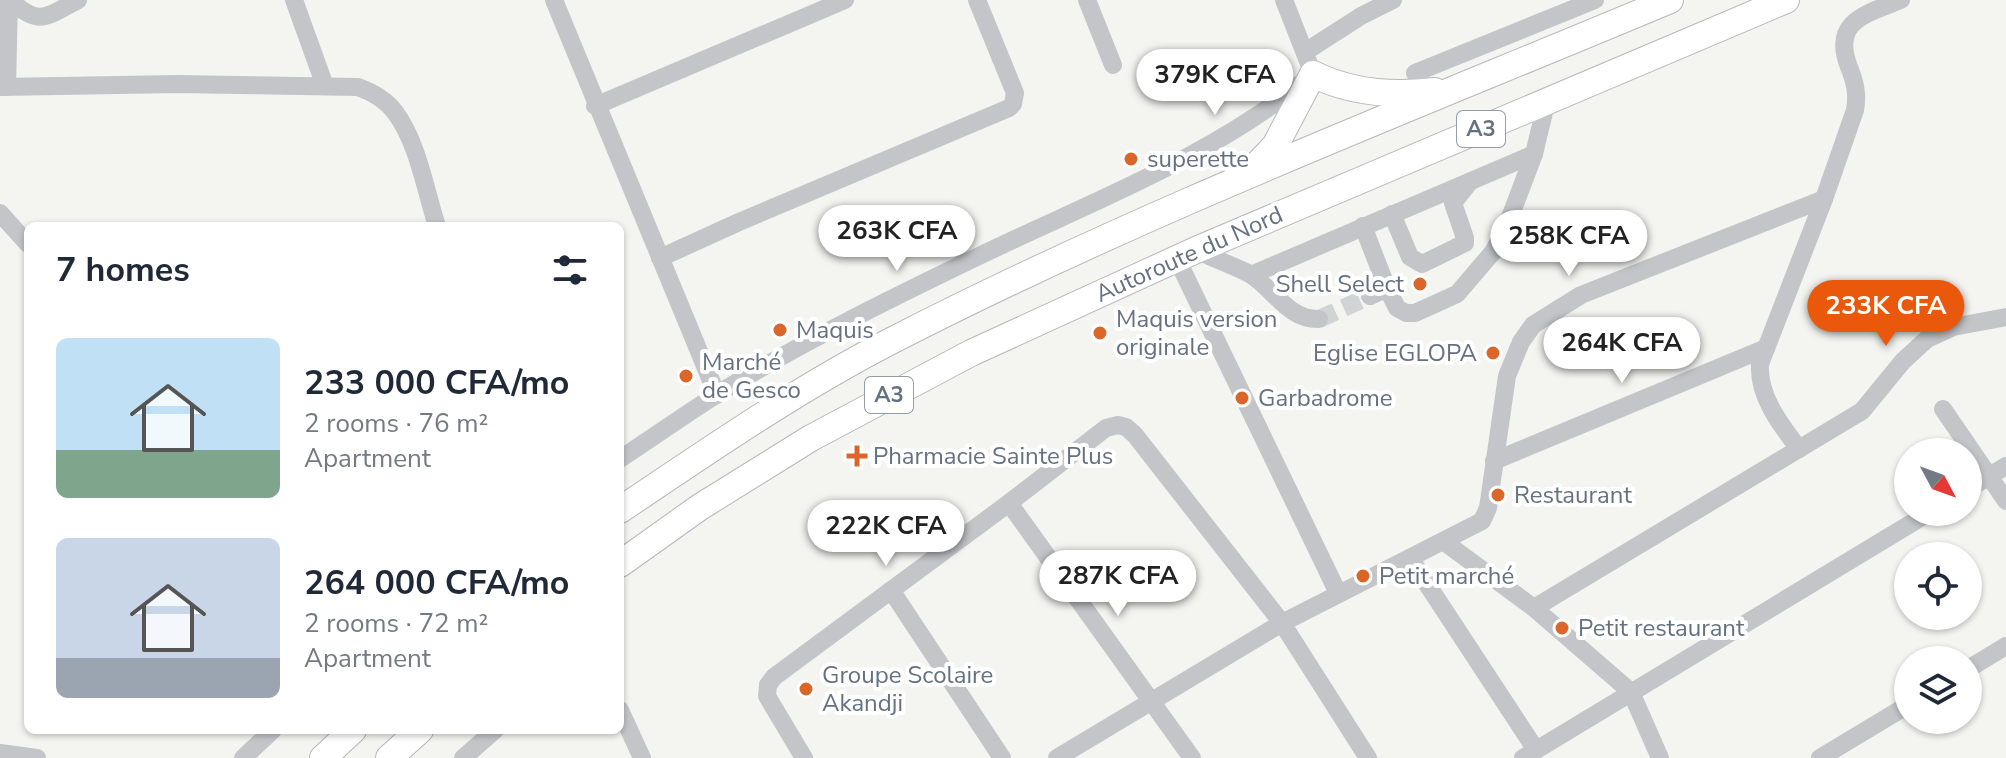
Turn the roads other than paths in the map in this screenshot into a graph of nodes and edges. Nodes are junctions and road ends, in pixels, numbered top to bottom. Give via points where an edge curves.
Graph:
1 (9, 0) edge
2 (78, 0) edge
3 (294, 0) edge
4 (554, 0) edge
5 (845, 0) edge
6 (977, 0) edge
7 (1087, 0) edge
8 (1284, 0) edge
9 (1393, 0) edge
10 (1595, 0) edge
11 (1670, 0) edge
12 (1786, 0) edge
13 (1901, 0) edge
14 (1309, 63) junction
15 (1113, 65) dead end
16 (1415, 73) dead end
17 (325, 86) junction
18 (3, 87) edge
19 (1462, 87) junction
20 (1547, 100) junction
21 (595, 106) junction
22 (1534, 154) junction
23 (1241, 181) junction
24 (1471, 181) junction
25 (1824, 199) junction
26 (0, 214) edge
27 (1392, 214) junction
28 (436, 222) edge
29 (1363, 226) junction
30 (24, 240) edge
31 (1187, 255) junction
32 (660, 258) junction
33 (1251, 275) junction
34 (1387, 288) junction
35 (1370, 296) tunnel mouth
36 (2006, 317) edge
37 (1319, 319) dead end
38 (1766, 348) junction
39 (717, 395) junction
40 (1943, 409) dead end
41 (1799, 449) junction
42 (624, 456) edge
43 (1494, 461) junction
44 (1998, 471) edge
45 (2006, 501) edge
46 (1009, 503) junction
47 (624, 507) edge
48 (1907, 526) edge
49 (1443, 541) junction
50 (1410, 558) junction
51 (624, 561) edge
52 (891, 590) junction
53 (1338, 593) junction
54 (1534, 608) junction
55 (1282, 623) junction
56 (2006, 646) edge
57 (1982, 661) edge
58 (1631, 692) junction
59 (1152, 700) junction
60 (1894, 713) edge
61 (624, 719) edge
62 (269, 734) edge
63 (349, 734) edge
64 (416, 734) edge
65 (490, 734) edge
66 (1848, 741) junction
67 (0, 753) edge
68 (1529, 754) edge
69 (37, 758) edge
70 (243, 758) edge
71 (323, 758) edge
72 (389, 758) edge
73 (463, 758) edge
74 (642, 758) edge
75 (804, 758) edge
76 (1002, 758) edge
77 (1057, 758) edge
78 (1192, 758) edge
79 (1368, 758) edge
80 (1660, 758) edge
81 (1820, 758) edge
82 (1859, 758) edge

1 - 2 street via 26,16 36,17
1 - 18 street
3 - 17 street
4 - 21 street
5 - 21 street
6 - 32 street via 1015,93 1009,108
7 - 15 street
8 - 14 street
9 - 14 street via 1361,16
10 - 16 street
11 - 19 highway, Autoroute du Nord / A3
12 - 20 highway, Autoroute du Nord / A3
13 - 25 street via 1863,15 1846,33 1842,44 1858,98
14 - 19 highway via 1331,83 1373,92
14 - 23 highway via 1275,146
14 - 39 street via 1278,103 1174,164 872,309
17 - 18 street
17 - 28 street via 370,91 394,110
19 - 23 highway, Autoroute du Nord / A3
20 - 22 street
20 - 31 highway, Autoroute du Nord / A3
21 - 32 street
22 - 24 street
22 - 34 street via 1493,252 1457,294 1406,313 1397,308
23 - 47 highway, Autoroute du Nord / A3 via 1147,219 890,342 782,403
24 - 27 street
24 - 27 street via 1453,203 1465,243 1422,264 1415,262
25 - 38 street
25 - 43 street via 1581,295 1533,325 1507,376
26 - 30 street
27 - 29 street
29 - 33 street
29 - 34 street
31 - 33 street
31 - 51 highway, Autoroute du Nord / A3 via 914,381 772,462
31 - 53 street
32 - 39 street
33 - 37 street via 1294,313 1306,320
34 - 35 street
36 - 41 street via 1953,327 1927,339 1862,411
38 - 41 street via 1760,364 1763,394
38 - 43 street
39 - 42 street
40 - 44 street
41 - 54 street
43 - 49 street via 1485,517
44 - 45 street
46 - 52 street
46 - 55 street via 1106,428 1126,427
46 - 59 street
48 - 58 street
49 - 50 street
49 - 54 street
50 - 53 street
50 - 68 street
52 - 75 street via 768,685 767,696
52 - 76 street
53 - 55 street
54 - 58 street
55 - 59 street
55 - 79 street
56 - 57 street
58 - 68 street
58 - 80 street
59 - 77 street
59 - 78 street
60 - 66 street
61 - 74 street
62 - 70 street
63 - 71 highway
64 - 72 highway
65 - 73 street
66 - 81 street
66 - 82 street
67 - 69 street

